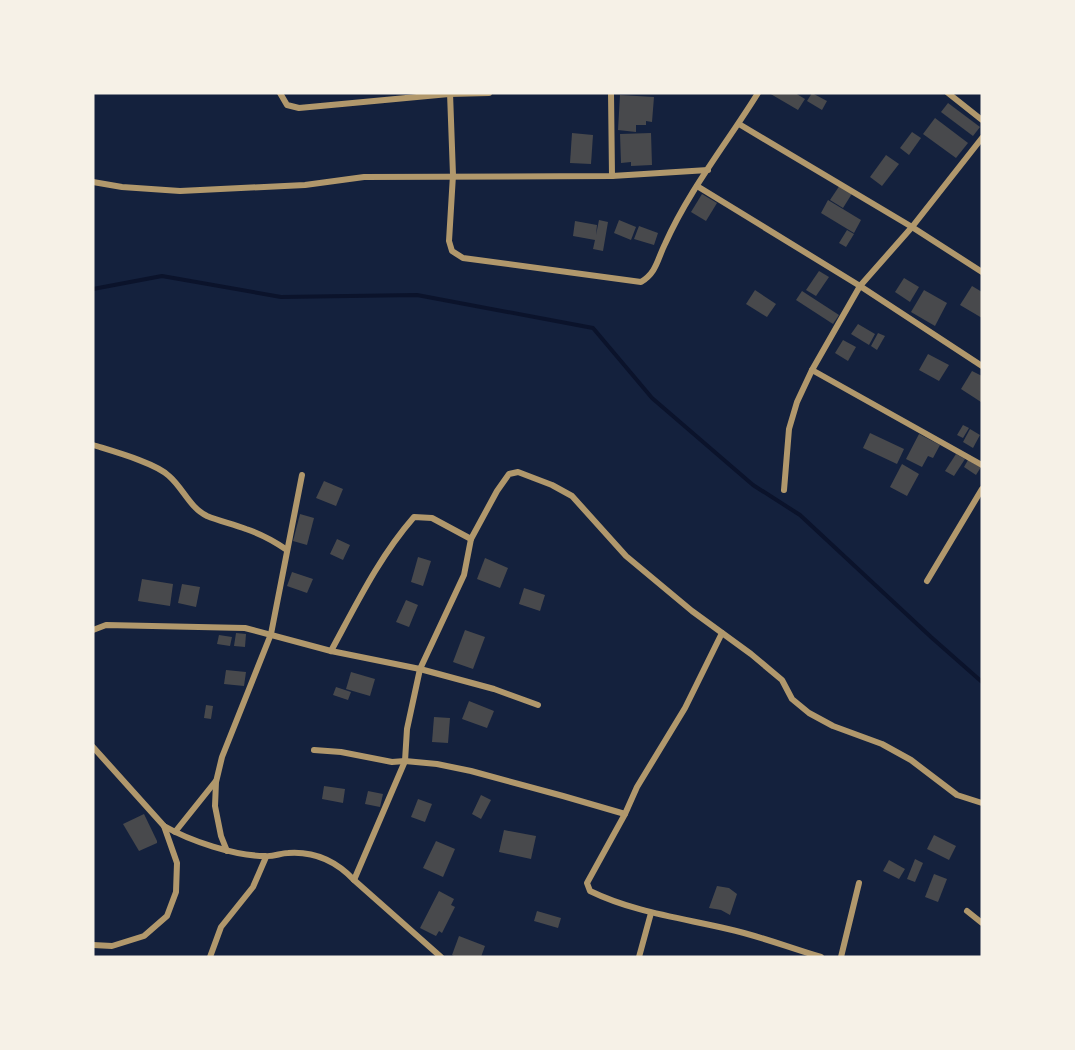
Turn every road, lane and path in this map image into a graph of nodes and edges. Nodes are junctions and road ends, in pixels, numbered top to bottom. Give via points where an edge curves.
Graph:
1 (280, 93) edge
2 (489, 93) edge
3 (611, 93) edge
4 (758, 93) edge
5 (948, 93) edge
6 (450, 94) edge
7 (982, 120) edge
8 (739, 124) junction
9 (982, 138) edge
10 (708, 170) junction
11 (453, 175) junction
12 (612, 176) junction
13 (93, 182) edge
14 (698, 186) junction
15 (912, 227) junction
16 (982, 272) edge
17 (860, 286) junction
18 (982, 366) edge
19 (812, 370) junction
20 (93, 445) edge
21 (982, 465) edge
22 (302, 475) dead end
23 (982, 489) edge
24 (784, 490) dead end
25 (471, 539) junction
26 (287, 550) junction
27 (927, 581) dead end
28 (93, 630) edge
29 (722, 633) junction
30 (271, 634) junction
31 (331, 651) junction
32 (420, 669) junction
33 (538, 705) dead end
34 (93, 747) edge
35 (314, 750) dead end
36 (405, 761) junction
37 (216, 782) junction
38 (982, 803) edge
39 (625, 814) junction
40 (164, 826) junction
41 (175, 832) junction
42 (227, 851) junction
43 (266, 857) junction
44 (354, 880) junction
45 (859, 883) dead end
46 (967, 911) dead end
47 (651, 913) junction
48 (982, 923) edge
49 (93, 945) edge
50 (210, 957) edge
51 (441, 957) edge
52 (639, 957) edge
53 (821, 957) edge
54 (841, 957) edge

1 - 6 street via 287,105 299,108
2 - 6 street
3 - 12 street
4 - 8 street
5 - 7 street
6 - 11 street
8 - 10 street
8 - 15 street
9 - 15 street
10 - 12 street
10 - 14 street
11 - 12 street
11 - 13 street via 364,177 305,185 191,191
11 - 14 street via 449,242 452,251 463,258 641,282 652,276 665,243
14 - 17 street
15 - 16 street
15 - 17 street
17 - 18 street
17 - 19 street
19 - 21 street
19 - 24 street via 789,429
20 - 26 street via 167,473 194,507 207,516 247,529
22 - 26 street
23 - 27 street
25 - 29 street via 497,491 509,474 518,471 572,496 626,556
25 - 31 street via 432,518 414,517 368,583
25 - 32 street via 464,575
26 - 30 street
28 - 30 street via 106,625 220,626
29 - 38 street via 782,680 792,699 809,713 882,744 912,760 957,795
29 - 39 street
30 - 31 street
30 - 37 street via 232,728
31 - 32 street
32 - 33 street
32 - 36 street
34 - 40 street
35 - 36 street
36 - 39 street via 471,771
36 - 44 street
37 - 41 street
37 - 42 street via 215,806
39 - 47 street via 587,883 590,891
40 - 41 street
40 - 49 street via 177,863 176,892 167,916 144,936 112,946
41 - 42 street
42 - 43 street
43 - 44 street via 290,852 324,856
43 - 50 street via 253,887 221,927
44 - 51 street
45 - 54 street
46 - 48 street
47 - 52 street
47 - 53 street via 730,929

